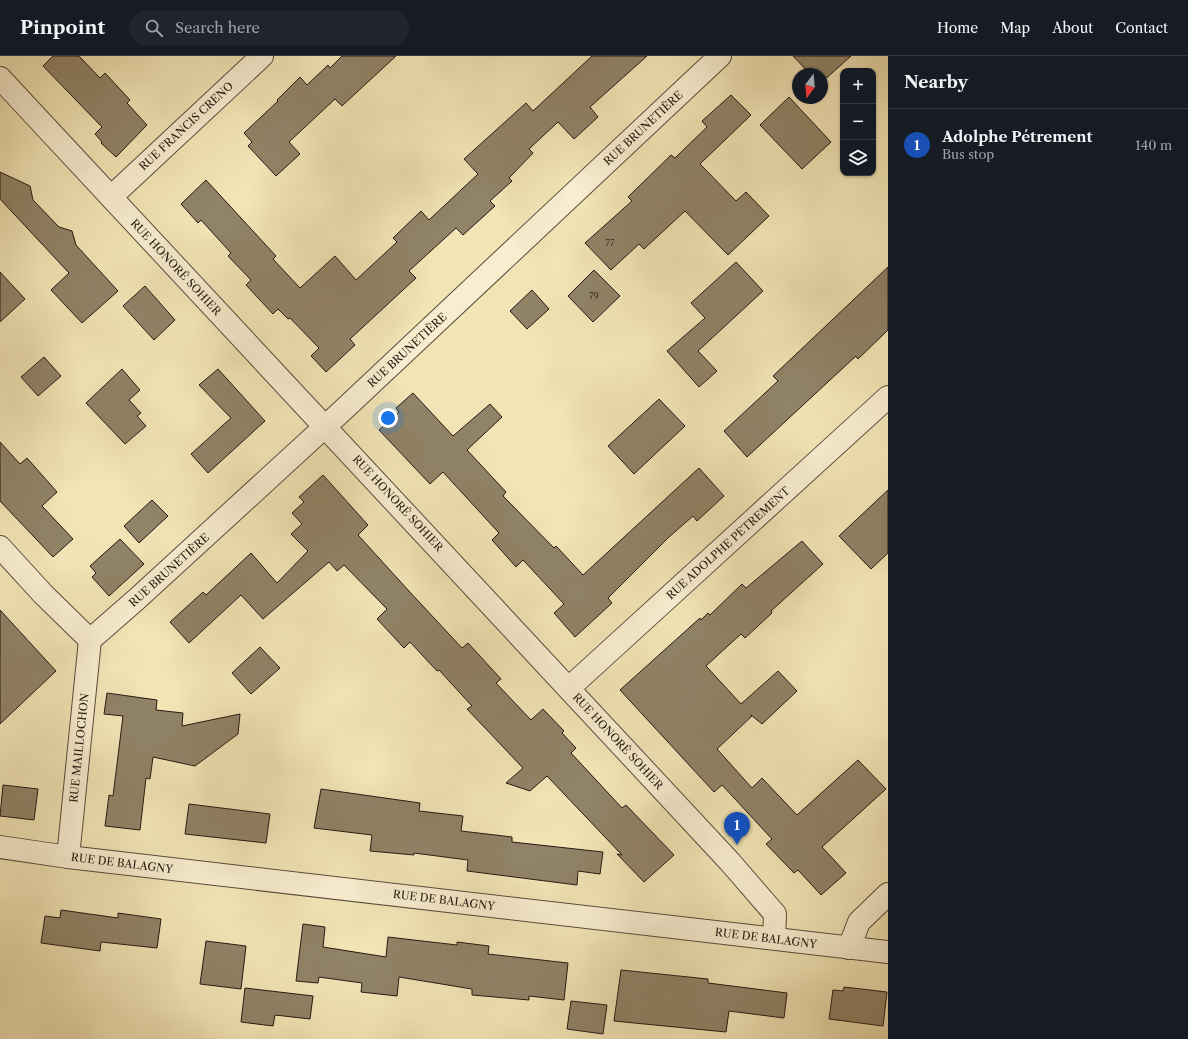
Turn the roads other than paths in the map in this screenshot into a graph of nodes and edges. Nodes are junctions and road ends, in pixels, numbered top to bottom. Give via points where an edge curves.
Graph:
1 (262, 56) edge
2 (720, 56) edge
3 (0, 78) edge
4 (110, 197) junction
5 (888, 397) edge
6 (326, 426) junction
7 (0, 547) edge
8 (90, 640) junction
9 (569, 688) junction
10 (0, 847) edge
11 (68, 857) junction
12 (888, 894) edge
13 (774, 938) junction
14 (849, 948) junction
15 (888, 952) edge

1 - 4 street, RUE FRANCIS CRENO
2 - 6 street, RUE BRUNETIÈRE
3 - 4 street, RUE HONORÉ SOHIER
4 - 6 street, RUE HONORÉ SOHIER
5 - 9 street, RUE ADOLPHE PETREMENT
6 - 8 street, RUE BRUNETIÈRE
6 - 9 street, RUE HONORÉ SOHIER
7 - 8 street
8 - 11 street, RUE MAILLOCHON
9 - 13 street, RUE HONORÉ SOHIER via 775,914
10 - 11 street, RUE DE BALAGNY
11 - 13 street, RUE DE BALAGNY
12 - 14 street via 860,922
13 - 14 street, RUE DE BALAGNY
14 - 15 street, RUE DE BALAGNY

